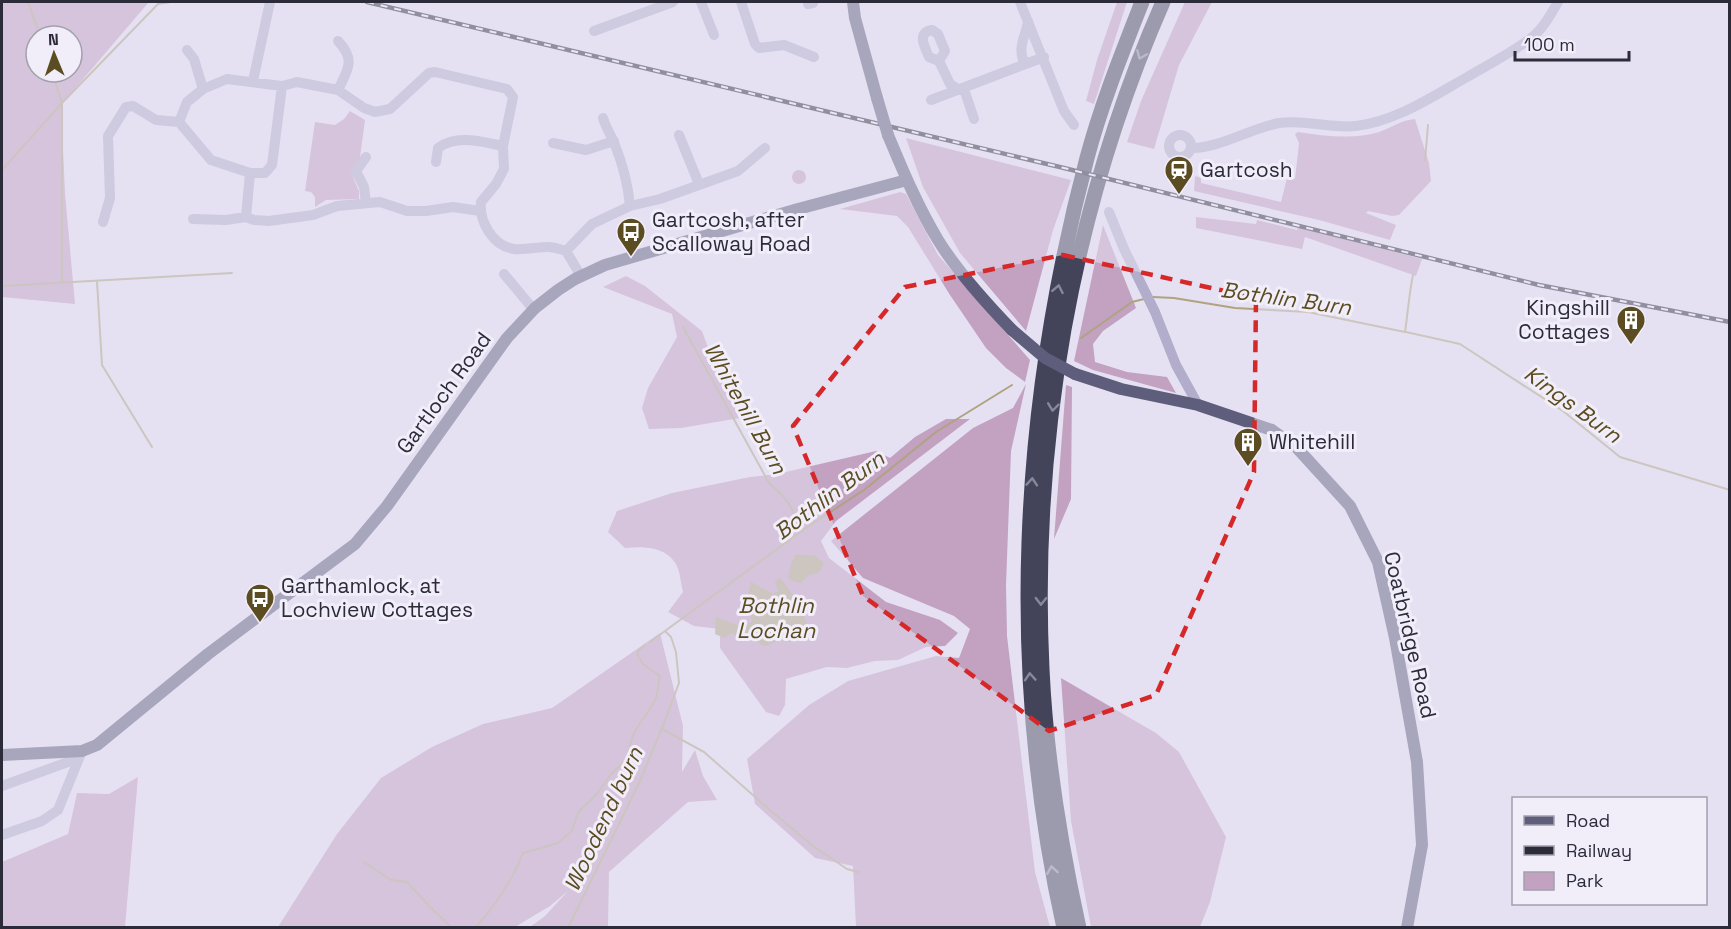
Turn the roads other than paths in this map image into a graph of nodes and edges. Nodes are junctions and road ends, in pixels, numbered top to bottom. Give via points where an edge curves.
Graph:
1 (270, 2) edge
2 (673, 2) edge
3 (701, 2) edge
4 (741, 2) edge
5 (853, 2) edge
6 (1020, 2) edge
7 (1142, 2) edge
8 (1165, 2) edge
9 (1558, 2) edge
10 (1028, 21) junction
11 (594, 31) dead end
12 (714, 35) dead end
13 (338, 41) dead end
14 (187, 50) dead end
15 (814, 57) dead end
16 (1044, 57) junction
17 (939, 61) dead end
18 (1029, 63) junction
19 (253, 81) junction
20 (282, 86) junction
21 (202, 89) junction
22 (962, 89) junction
23 (338, 90) junction
24 (931, 100) dead end
25 (603, 118) dead end
26 (974, 119) dead end
27 (179, 122) junction
28 (1074, 125) dead end
29 (679, 135) dead end
30 (614, 141) junction
31 (553, 143) dead end
32 (503, 146) junction
33 (765, 148) dead end
34 (1191, 148) dead end
35 (366, 157) dead end
36 (436, 162) dead end
37 (250, 173) junction
38 (907, 180) junction
39 (699, 184) junction
40 (366, 203) junction
41 (630, 206) junction
42 (480, 212) junction
43 (1109, 212) dead end
44 (246, 217) junction
45 (193, 219) dead end
46 (103, 222) dead end
47 (566, 251) junction
48 (504, 274) dead end
49 (580, 276) junction
50 (534, 310) junction
51 (1198, 405) junction
52 (80, 754) junction
53 (2, 755) edge
54 (2, 786) edge
55 (7, 834) edge
56 (1064, 927) edge
57 (1079, 927) edge
58 (1407, 927) edge

1 - 19 street
2 - 11 street
3 - 12 street
4 - 15 street via 759,48 784,45
5 - 38 main road, Coatbridge Road, bridge via 888,135
6 - 10 street
56 -> 7 highway via 1039,789 1030,679 1028,550 1034,453 1053,318 1087,156
8 -> 57 highway via 1133,75 1080,252 1047,455 1041,550 1042,669 1053,789
9 - 34 street via 1532,38 1410,109 1383,120 1355,126 1286,122
10 - 16 street
10 - 18 street via 1020,51
13 - 23 street via 350,58
14 - 21 street via 194,59
16 - 18 street
16 - 28 street via 1064,111
17 - 22 street via 950,84
18 - 22 street
19 - 20 street
19 - 21 street via 227,79
20 - 23 street via 297,82
20 - 37 street via 272,165 265,173
21 - 27 street via 187,102
22 - 24 street
22 - 26 street
23 - 32 street via 375,112 390,109 429,73 507,89 513,97
25 - 30 street
27 - 37 street via 211,160
27 - 46 street via 156,120 133,106 126,107 108,136 110,198
29 - 39 street
30 - 31 street via 586,150
30 - 41 street via 627,178
32 - 36 street via 471,139 443,144 438,148
32 - 42 street via 504,169 481,202
33 - 39 street via 738,171
35 - 40 street via 356,171
37 - 44 street
38 - 49 main road, Gartloch Road via 605,265
38 - 51 main road, Coatbridge Road, bridge via 939,242 986,303 1045,358 1075,374 1121,389
39 - 41 street
40 - 42 street via 380,202 407,211 453,207
40 - 44 street via 269,221
41 - 47 street via 592,224
42 - 47 street via 485,227 502,244 514,249 551,247
43 - 51 street via 1176,365
44 - 45 street
47 - 49 street
48 - 50 street
49 - 50 main road, Gartloch Road
50 - 52 main road, Gartloch Road via 507,338 387,506 355,544 208,654 97,745
51 - 58 main road, Coatbridge Road via 1272,430 1297,448 1350,506 1378,562 1417,762 1422,845
52 - 53 main road, Gartloch Road
52 - 54 street
52 - 55 street via 58,810 42,821

